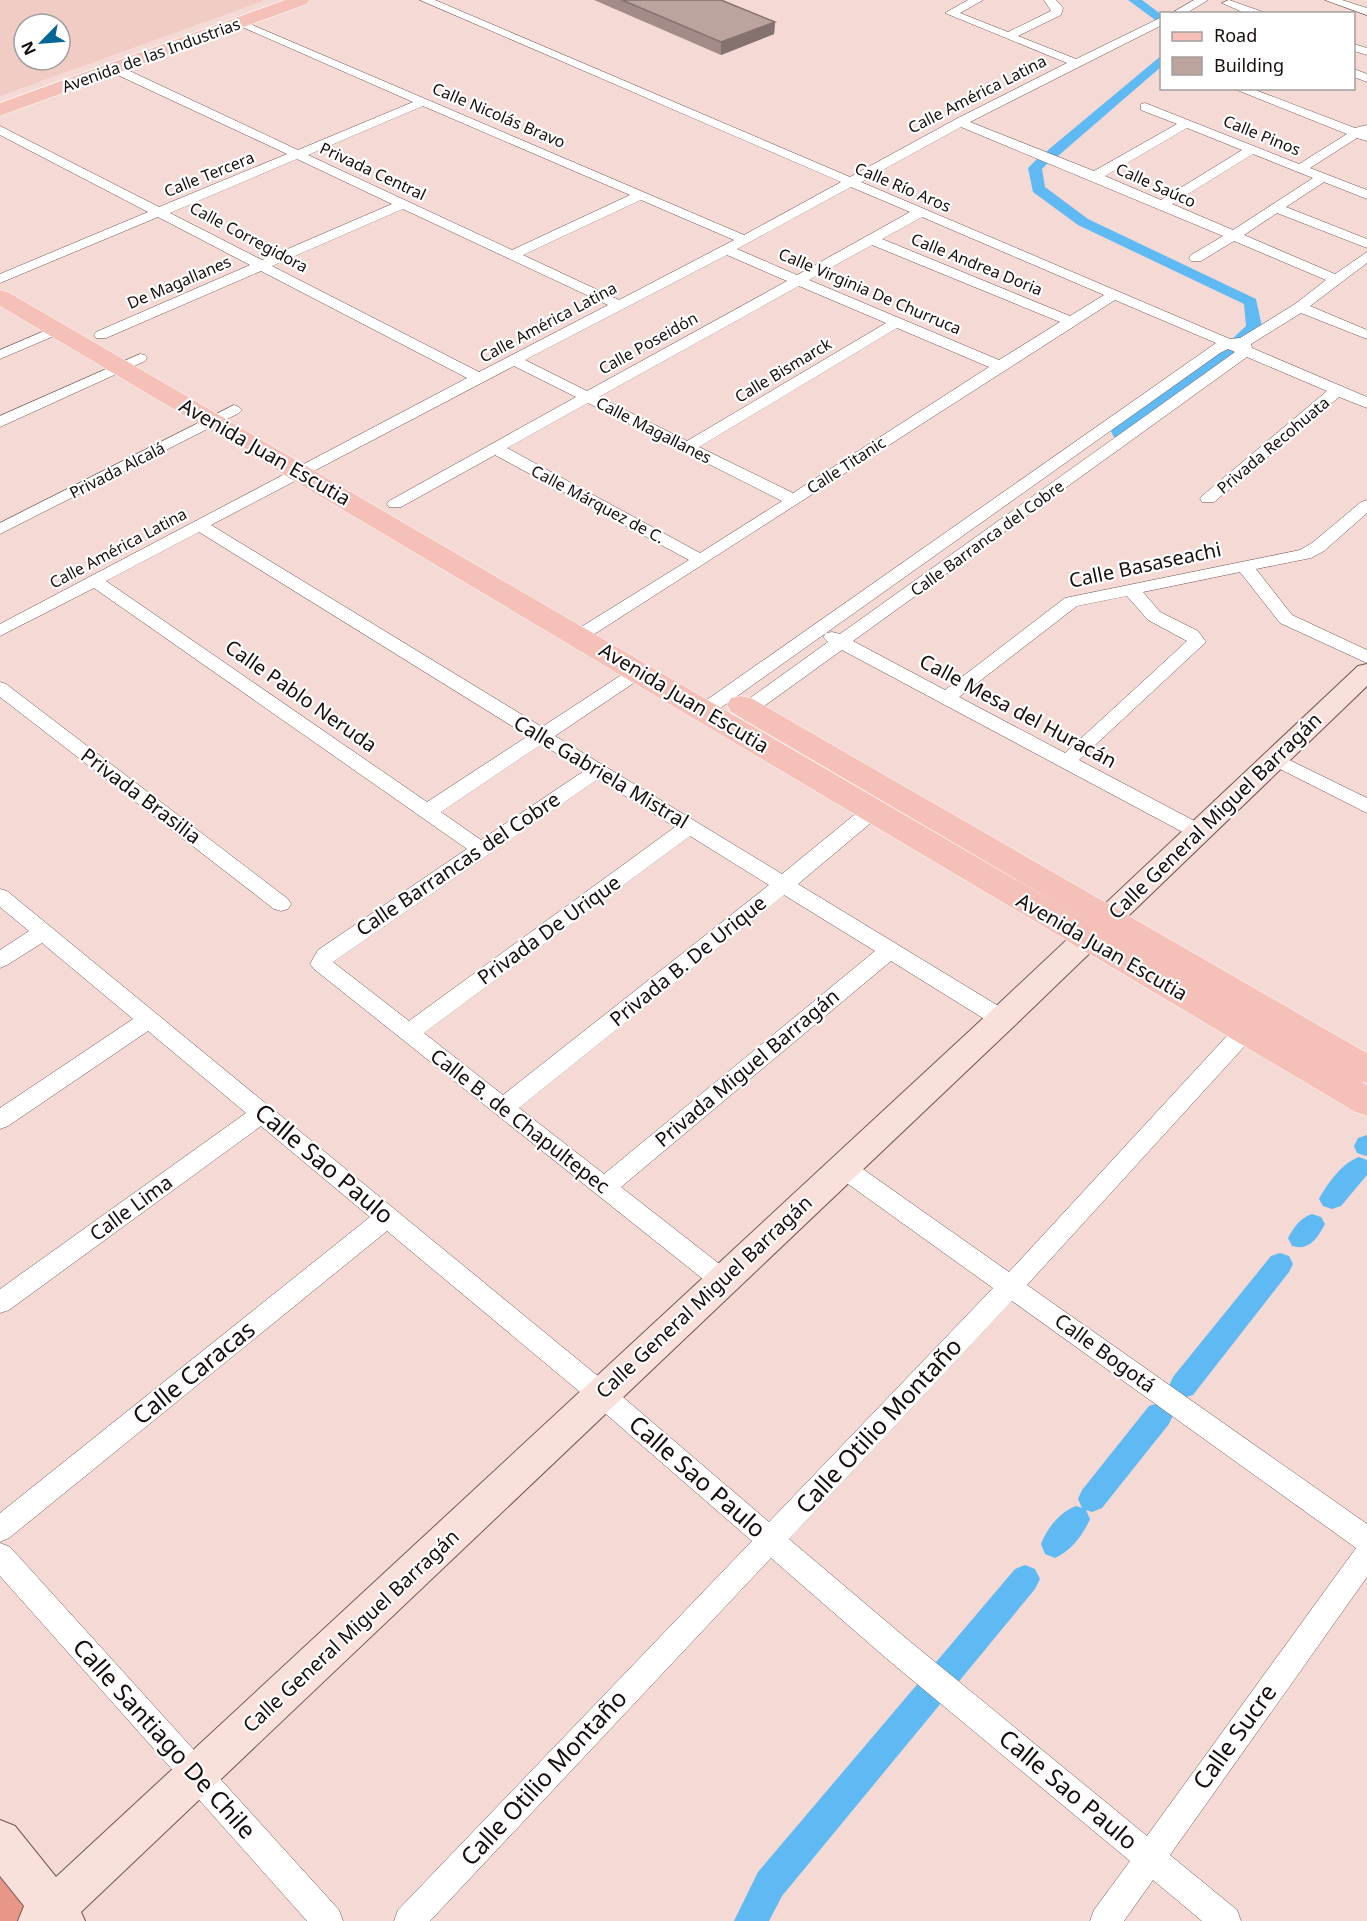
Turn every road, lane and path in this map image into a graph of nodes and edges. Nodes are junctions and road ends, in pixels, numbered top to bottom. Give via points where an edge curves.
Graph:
1 (426, 0) edge
2 (977, 0) edge
3 (1050, 0) edge
4 (1202, 0) edge
5 (1331, 0) edge
6 (285, 1) edge
7 (1228, 3) dead end
8 (1179, 12) edge
9 (1253, 12) edge
10 (1367, 12) edge
11 (1159, 22) edge
12 (240, 23) junction
13 (1010, 35) junction
14 (1077, 63) junction
15 (113, 68) junction
16 (73, 78) junction
17 (1244, 90) edge
18 (0, 100) edge
19 (425, 101) junction
20 (1145, 107) dead end
21 (0, 110) edge
22 (960, 122) junction
23 (1187, 123) junction
24 (0, 130) edge
25 (1363, 132) edge
26 (1252, 149) junction
27 (300, 155) junction
28 (1301, 168) junction
29 (1095, 176) junction
30 (1323, 177) junction
31 (849, 182) junction
32 (641, 195) junction
33 (1367, 195) edge
34 (403, 204) junction
35 (1160, 206) junction
36 (1275, 207) junction
37 (161, 212) junction
38 (919, 213) junction
39 (1234, 237) junction
40 (870, 239) junction
41 (745, 240) junction
42 (1367, 244) edge
43 (727, 249) junction
44 (512, 255) junction
45 (1367, 256) edge
46 (1196, 258) dead end
47 (263, 265) junction
48 (797, 280) junction
49 (1338, 280) junction
50 (4, 284) edge
51 (1114, 295) junction
52 (619, 305) junction
53 (1300, 307) junction
54 (1070, 321) junction
55 (895, 323) junction
56 (56, 330) junction
57 (101, 335) junction
58 (1367, 335) edge
59 (1225, 344) junction
60 (1244, 346) junction
61 (0, 355) edge
62 (514, 360) junction
63 (130, 362) junction
64 (1000, 366) junction
65 (480, 379) junction
66 (1337, 391) junction
67 (588, 397) junction
68 (1367, 403) edge
69 (223, 416) junction
70 (0, 422) edge
71 (1088, 440) junction
72 (688, 447) junction
73 (496, 448) junction
74 (1108, 449) junction
75 (309, 466) junction
76 (1208, 499) dead end
77 (793, 500) junction
78 (395, 504) junction
79 (1367, 505) edge
80 (978, 517) junction
81 (199, 525) junction
82 (1001, 527) junction
83 (0, 529) edge
84 (701, 560) junction
85 (1245, 567) junction
86 (96, 581) junction
87 (1131, 589) junction
88 (588, 629) junction
89 (817, 630) junction
90 (0, 631) edge
91 (842, 642) junction
92 (1367, 657) edge
93 (638, 672) junction
94 (1367, 672) edge
95 (0, 688) edge
96 (946, 698) junction
97 (726, 710) junction
98 (542, 736) junction
99 (1275, 759) junction
100 (1066, 762) junction
101 (598, 770) junction
102 (1367, 806) edge
103 (428, 811) junction
104 (872, 811) junction
105 (690, 826) junction
106 (1197, 831) junction
107 (481, 849) junction
108 (784, 884) junction
109 (0, 896) edge
110 (281, 904) dead end
111 (1097, 929) junction
112 (43, 932) junction
113 (891, 949) junction
114 (0, 960) edge
115 (321, 961) joint
116 (149, 1019) junction
117 (1002, 1019) junction
118 (1245, 1031) junction
119 (408, 1033) junction
120 (1366, 1092) edge
121 (503, 1108) junction
122 (262, 1113) junction
123 (0, 1120) edge
124 (842, 1167) junction
125 (604, 1187) junction
126 (387, 1216) junction
127 (722, 1280) junction
128 (1011, 1286) junction
129 (0, 1303) edge
130 (601, 1394) junction
131 (0, 1529) edge
132 (770, 1540) junction
133 (1367, 1540) edge
134 (1367, 1554) edge
135 (0, 1556) edge
136 (197, 1776) junction
137 (0, 1841) edge
138 (1149, 1857) junction
139 (53, 1917) edge
140 (328, 1921) edge
141 (409, 1921) edge
142 (1105, 1921) edge
143 (1226, 1921) edge

1 - 31 street, Calle Río Aros
2 - 13 street via 951,13
3 - 13 street via 1057,13
4 - 8 street
5 - 10 street
6 - 12 main road, Avenida de las Industrias
6 - 16 main road, Avenida de las Industrias
7 - 9 street
11 - 14 street, Calle América Latina
12 - 15 main road, Avenida de las Industrias
12 - 19 street, Calle Nicolás Bravo
13 - 14 street
14 - 22 street, Calle América Latina
15 - 16 main road, Avenida de las Industrias
15 - 27 street, Privada Central
16 - 18 main road, Avenida de las Industrias
16 - 21 main road, Avenida de las Industrias
17 - 25 street
19 - 27 street, Calle Tercera
19 - 32 street, Calle Nicolás Bravo
20 - 23 street, Calle Pinos
22 - 29 street, Calle Saúco
22 - 31 street, Calle América Latina
23 - 26 street, Calle Pinos
23 - 29 street
24 - 37 street, Calle Corregidora
25 - 28 street
26 - 28 street, Calle Pinos
26 - 35 street
27 - 34 street, Privada Central
27 - 37 street, Calle Tercera
28 - 30 street, Calle Pinos
29 - 35 street, Calle Saúco
30 - 33 street, Calle Pinos
30 - 36 street
31 - 38 street, Calle Río Aros
31 - 41 street, Calle América Latina
32 - 41 street, Calle Nicolás Bravo
32 - 44 street
34 - 44 street, Privada Central
34 - 47 street, De Magallanes
35 - 39 street, Calle Saúco
36 - 39 street
36 - 42 street
37 - 47 street, Calle Corregidora
37 - 50 street, Calle Tercera
38 - 40 street, Calle Poseidón
38 - 51 street, Calle Río Aros
39 - 46 street
39 - 49 street, Calle Saúco
40 - 48 street, Calle Poseidón
40 - 54 street, Calle Andrea Doria
41 - 43 street, Calle América Latina
43 - 48 street, Calle Virginia De Churruca
43 - 52 street, Calle América Latina
44 - 52 street, Privada Central
45 - 49 street
47 - 57 street, De Magallanes
47 - 65 street, Calle Corregidora
48 - 55 street, Calle Virginia De Churruca
48 - 67 street, Calle Poseidón
49 - 53 street
50 - 56 main road, Avenida Juan Escutia
50 - 57 main road, Avenida Juan Escutia
51 - 54 street, Calle Titanic
51 - 59 street, Calle Río Aros
52 - 62 street, Calle América Latina
53 - 58 street
53 - 60 street
54 - 64 street, Calle Titanic
55 - 64 street, Calle Virginia De Churruca
55 - 72 street, Calle Bismarck
56 - 61 street
56 - 63 main road, Avenida Juan Escutia
57 - 63 main road, Avenida Juan Escutia
59 - 60 street
59 - 71 street, Calle Barranca del Cobre
60 - 66 street
60 - 74 street, Calle Barranca del Cobre
62 - 65 street, Calle América Latina
62 - 67 street, Calle Magallanes
63 - 69 main road, Avenida Juan Escutia
63 - 70 street
64 - 77 street, Calle Titanic
65 - 75 street, Calle América Latina
66 - 68 street
66 - 76 street, Privada Recohuata
67 - 72 street, Calle Magallanes
67 - 73 street, Calle Poseidón
69 - 75 main road, Avenida Juan Escutia
69 - 83 street, Privada Alcalá
71 - 74 street
71 - 80 street, Calle Barranca del Cobre
72 - 77 street, Calle Magallanes
73 - 78 street, Calle Poseidón
73 - 84 street, Calle Márquez de C.
74 - 82 street, Calle Barranca del Cobre
75 - 78 main road, Avenida Juan Escutia
75 - 81 street, Calle América Latina
75 - 88 main road, Avenida Juan Escutia
77 - 84 street, Calle Titanic
78 - 88 main road, Avenida Juan Escutia
79 - 85 street, Calle Basaseachi via 1311,552
80 - 82 street
80 - 89 street, Calle Barranca del Cobre
81 - 86 street, Calle América Latina
81 - 98 street, Calle Gabriela Mistral
82 - 91 street, Calle Barranca del Cobre
84 - 88 street, Calle Titanic
85 - 87 street, Calle Basaseachi
85 - 92 street via 1286,619
86 - 90 street, Calle América Latina
86 - 103 street, Calle Pablo Neruda
87 - 96 street, Calle Basaseachi via 1066,604
87 - 100 street via 1154,616 1192,635 1197,642
88 - 93 main road, Avenida Juan Escutia
88 - 97 main road, Avenida Juan Escutia
89 - 91 street, Calle Mesa del Huracán
89 - 97 street, Calle Barranca del Cobre
91 - 96 street, Calle Mesa del Huracán
91 - 97 street, Calle Barranca del Cobre
93 - 97 main road, Avenida Juan Escutia
93 - 98 street
94 - 99 main road, Calle General Miguel Barragán
95 - 110 street, Privada Brasilia
96 - 100 street, Calle Mesa del Huracán
97 - 104 main road, Avenida Juan Escutia
97 - 111 main road, Avenida Juan Escutia
98 - 101 street, Calle Gabriela Mistral
98 - 103 street
99 - 102 street
99 - 106 main road, Calle General Miguel Barragán
100 - 106 street, Calle Mesa del Huracán
101 - 105 street, Calle Gabriela Mistral
101 - 107 street, Calle Barrancas del Cobre
103 - 107 street, Calle Pablo Neruda
104 - 108 street, Privada B. De Urique
104 - 111 main road, Avenida Juan Escutia
105 - 108 street, Calle Gabriela Mistral
105 - 119 street, Privada De Urique
106 - 111 main road, Calle General Miguel Barragán
107 - 115 street, Calle Barrancas del Cobre
108 - 113 street, Calle Gabriela Mistral
108 - 121 street, Privada B. De Urique
109 - 112 street, Calle Sao Paulo
111 - 117 main road, Calle General Miguel Barragán
111 - 118 main road, Avenida Juan Escutia
111 - 120 main road, Avenida Juan Escutia
112 - 114 street
112 - 116 street, Calle Sao Paulo
113 - 117 street, Calle Gabriela Mistral
113 - 125 street, Privada Miguel Barragán
115 - 119 street, Calle B. de Chapultepec via 323,968
116 - 122 street, Calle Sao Paulo
116 - 123 street
117 - 124 main road, Calle General Miguel Barragán
118 - 120 main road, Avenida Juan Escutia
118 - 128 street, Calle Otilio Montaño
119 - 121 street, Calle B. de Chapultepec
121 - 125 street, Calle B. de Chapultepec
122 - 126 street, Calle Sao Paulo
122 - 129 street, Calle Lima
124 - 127 main road, Calle General Miguel Barragán
124 - 128 street, Calle Bogotá
125 - 127 street, Calle B. de Chapultepec
126 - 130 street, Calle Sao Paulo
126 - 131 street, Calle Caracas
127 - 130 main road, Calle General Miguel Barragán
128 - 132 street, Calle Otilio Montaño
128 - 133 street, Calle Bogotá
130 - 132 street, Calle Sao Paulo
130 - 136 main road, Calle General Miguel Barragán
132 - 138 street, Calle Sao Paulo
132 - 141 street, Calle Otilio Montaño
134 - 138 street, Calle Sucre
135 - 136 street, Calle Santiago De Chile
136 - 139 main road, Calle General Miguel Barragán
136 - 140 street, Calle Santiago De Chile
137 - 139 main road
138 - 142 street, Calle Sucre
138 - 143 street, Calle Sao Paulo

